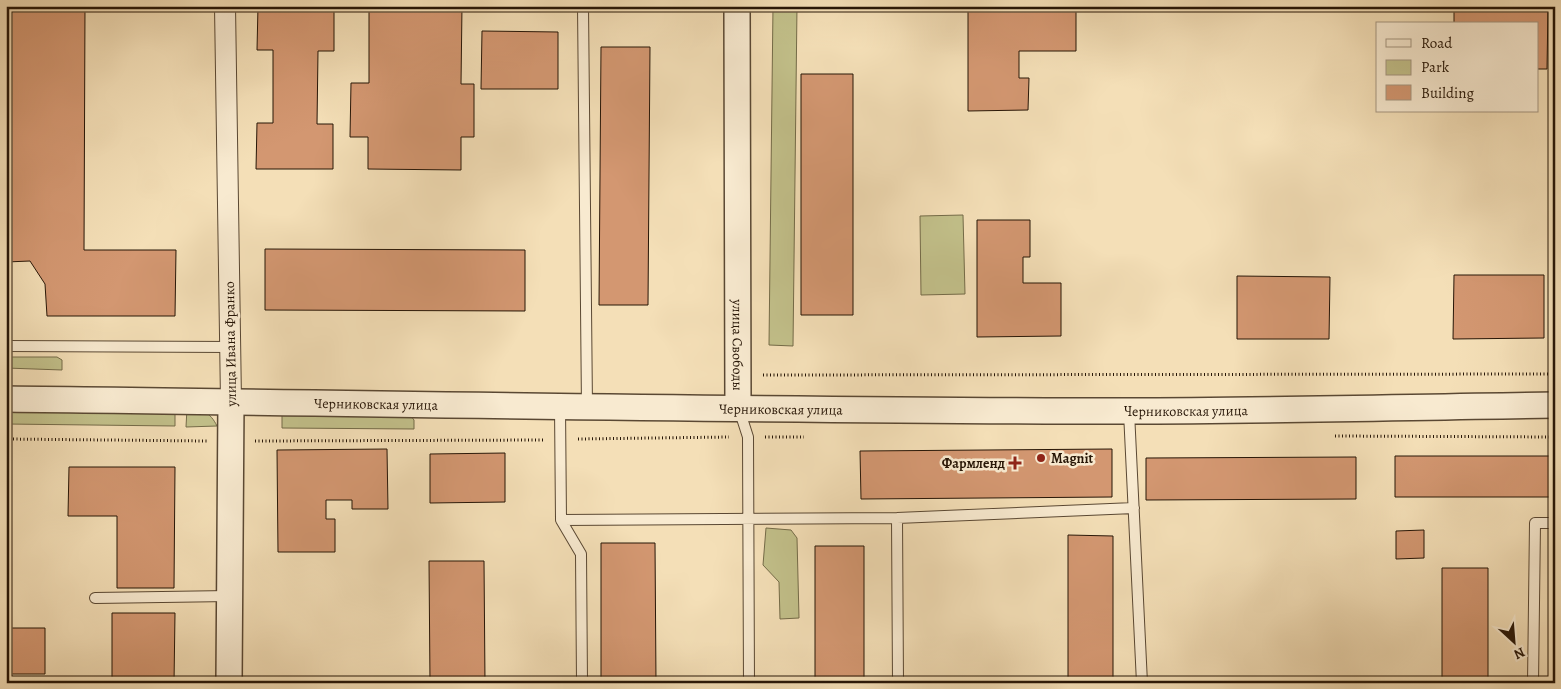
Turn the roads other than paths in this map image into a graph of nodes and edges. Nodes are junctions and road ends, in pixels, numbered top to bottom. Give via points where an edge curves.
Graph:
1 (225, 6) edge
2 (583, 6) edge
3 (737, 6) edge
4 (6, 346) edge
5 (231, 348) junction
6 (6, 399) edge
7 (231, 401) junction
8 (1555, 404) edge
9 (560, 408) junction
10 (587, 408) junction
11 (738, 408) junction
12 (1129, 411) junction
13 (1134, 508) junction
14 (749, 518) junction
15 (897, 518) junction
16 (561, 520) junction
17 (1555, 523) edge
18 (229, 596) junction
19 (95, 598) dead end
20 (229, 683) edge
21 (582, 683) edge
22 (749, 683) edge
23 (898, 683) edge
24 (1142, 683) edge
25 (1533, 683) edge

1 - 5 street, улица Ивана Франко
2 - 10 lane
3 - 11 street, улица Свободы
4 - 5 lane
5 - 7 street, улица Ивана Франко
6 - 7 street, Черниковская улица
7 - 9 street, Черниковская улица
7 - 18 street, улица Ивана Франко
8 - 12 street, Черниковская улица
9 - 10 street, Черниковская улица
9 - 16 lane
10 - 11 street, Черниковская улица
11 - 12 street, Черниковская улица
11 - 14 lane, улица Свободы via 748,437
12 - 13 lane
13 - 15 lane
13 - 24 lane
14 - 15 lane
14 - 16 lane
14 - 22 lane, улица Свободы
15 - 23 lane
16 - 21 lane via 581,554
17 - 25 lane via 1535,523
18 - 19 lane
18 - 20 street, улица Ивана Франко

